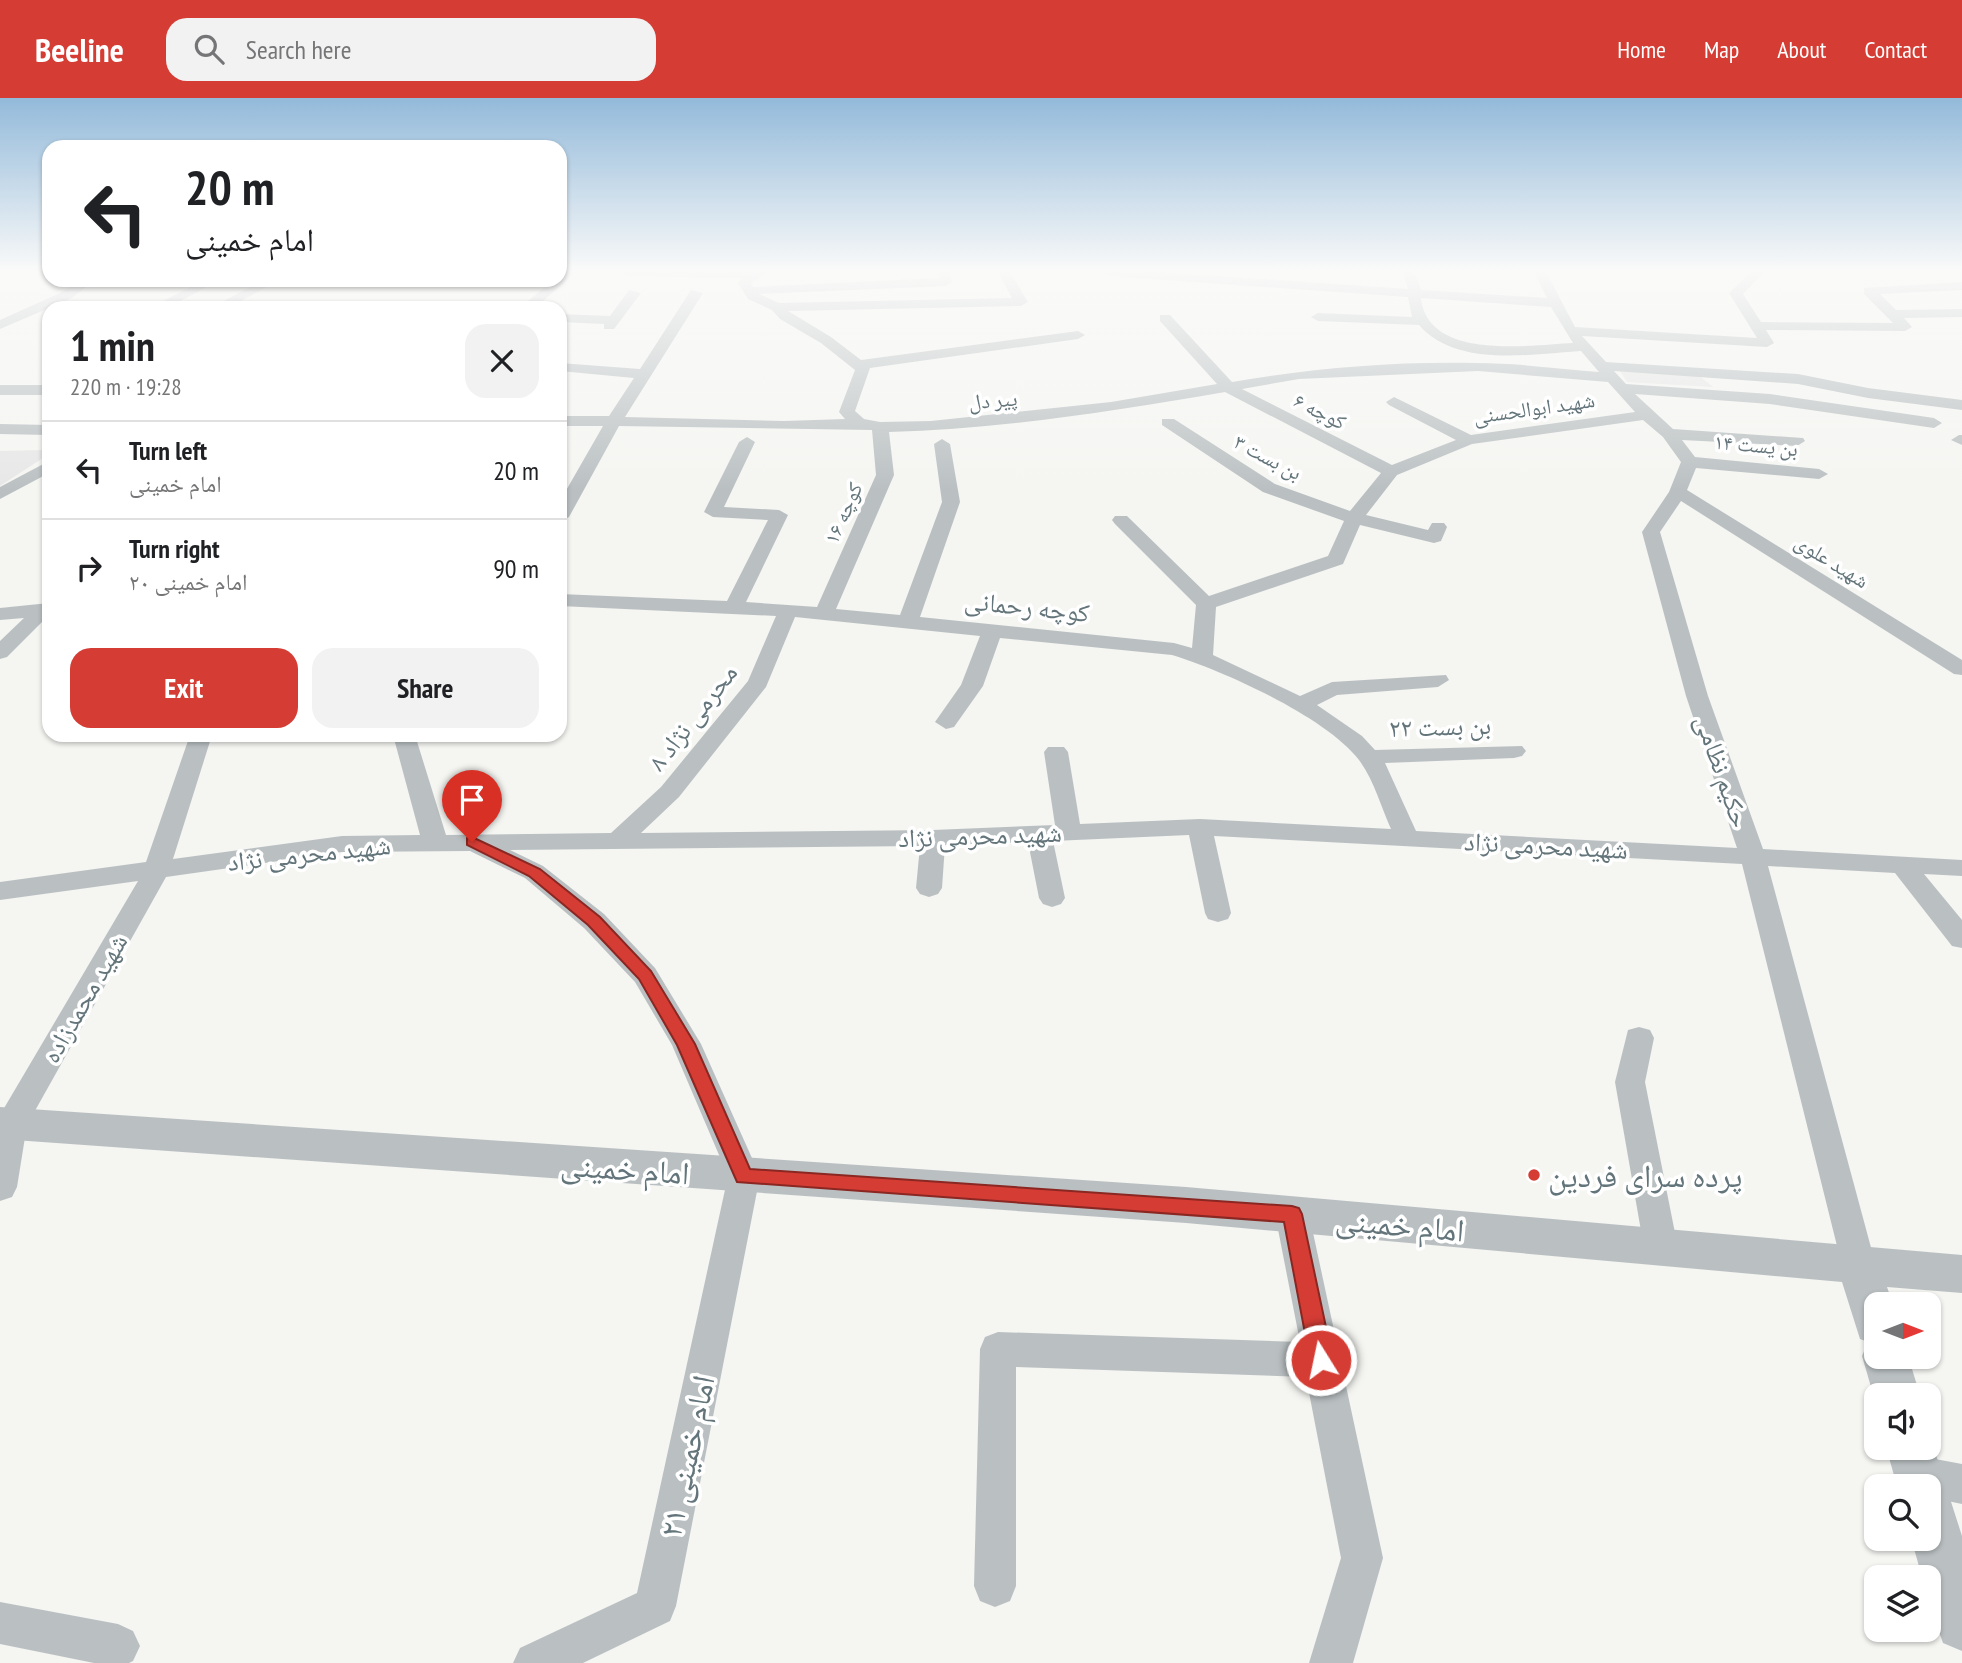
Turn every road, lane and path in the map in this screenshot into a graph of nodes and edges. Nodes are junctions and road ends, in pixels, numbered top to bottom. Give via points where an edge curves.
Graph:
1 (663, 345) edge
2 (829, 345) edge
3 (1004, 345) edge
4 (1190, 345) edge
5 (1457, 345) edge
6 (1584, 347) joint
7 (857, 365) junction
8 (567, 368) edge
9 (644, 374) junction
10 (1612, 377) junction
11 (1230, 389) junction
12 (0, 390) edge
13 (42, 390) edge
14 (1394, 402) dead end
15 (1962, 405) edge
16 (1646, 415) junction
17 (615, 420) junction
18 (567, 421) edge
19 (1168, 422) dead end
20 (1934, 423) dead end
21 (859, 424) junction
22 (880, 427) junction
23 (0, 429) edge
24 (42, 430) edge
25 (1669, 434) junction
26 (1469, 440) junction
27 (1797, 441) dead end
28 (747, 442) dead end
29 (942, 444) dead end
30 (1690, 462) junction
31 (42, 470) edge
32 (1391, 471) junction
33 (1819, 474) dead end
34 (1678, 492) junction
35 (0, 494) edge
36 (567, 505) edge
37 (1354, 518) junction
38 (1121, 520) dead end
39 (1438, 527) dead end
40 (567, 600) edge
41 (1206, 604) junction
42 (733, 607) junction
43 (42, 610) edge
44 (788, 610) junction
45 (0, 614) edge
46 (42, 614) edge
47 (824, 614) junction
48 (908, 622) junction
49 (992, 630) junction
50 (0, 653) edge
51 (1202, 656) junction
52 (1962, 669) edge
53 (1437, 680) dead end
54 (1298, 705) junction
55 (946, 722) dead end
56 (199, 742) edge
57 (406, 742) edge
58 (1514, 751) dead end
59 (1056, 752) dead end
60 (1369, 757) junction
61 (1200, 827) junction
62 (1069, 832) junction
63 (1039, 834) junction
64 (933, 838) junction
65 (1407, 838) junction
66 (435, 842) junction
67 (472, 842) junction
68 (617, 842) junction
69 (1752, 854) junction
70 (1902, 864) junction
71 (1962, 868) edge
72 (156, 872) junction
73 (929, 888) dead end
74 (0, 891) edge
75 (1052, 898) dead end
76 (1218, 912) dead end
77 (1962, 939) edge
78 (1639, 1038) dead end
79 (6, 1123) edge
80 (744, 1176) junction
81 (0, 1187) edge
82 (1292, 1214) junction
83 (1661, 1248) junction
84 (1859, 1266) junction
85 (1962, 1274) edge
86 (1867, 1292) edge
87 (1321, 1360) junction
88 (1941, 1533) edge
89 (995, 1586) dead end
90 (0, 1623) edge
91 (1962, 1625) edge
92 (118, 1646) dead end
93 (535, 1663) edge
94 (1331, 1663) edge

1 - 9 street
2 - 7 street
3 - 7 street
4 - 11 street
5 - 6 street via 1471,349
6 - 10 street
7 - 21 street via 863,369 847,412
8 - 9 street
9 - 17 street
10 - 11 street, پیر دل via 1446,367 1318,373
10 - 15 street via 1798,379
10 - 16 street
10 - 20 street, پیر دل
11 - 22 street, پیر دل via 1024,418
11 - 32 street, کوچه ۶
12 - 13 street
14 - 26 street
16 - 25 street
16 - 26 street, شهید ابوالحسنی
17 - 18 street, پیر دل
17 - 21 street, پیر دل via 799,428
17 - 36 street
19 - 37 street, بن بست ۳ via 1269,488
21 - 22 street, پیر دل
22 - 47 street, کوچه ۱۶ via 885,475
23 - 24 street
25 - 27 street
25 - 30 street
26 - 32 street, شهید ابوالحسنی
28 - 42 street via 713,512 779,515
29 - 48 street via 951,502
30 - 33 street, بن یست ۱۴
30 - 34 street, حکیم نظامی
31 - 35 street
32 - 37 street
34 - 52 street, شهید علوی
34 - 69 street, حکیم نظامی via 1651,532 1697,696
37 - 39 street, بن بست ۳ via 1434,537
37 - 41 street via 1336,560
38 - 41 street
40 - 42 street, کوچه رحمانی
41 - 51 street
42 - 44 street, کوچه رحمانی
43 - 45 street
44 - 47 street, کوچه رحمانی
44 - 68 street, محرمی نژاد ۸ via 758,682 670,792
46 - 50 street
47 - 48 street, کوچه رحمانی
48 - 49 street, کوچه رحمانی
49 - 51 street, کوچه رحمانی via 1174,649
49 - 55 street via 972,686
51 - 54 street, کوچه رحمانی
53 - 54 street via 1332,688
54 - 60 street, کوچه رحمانی via 1354,740
56 - 72 street
57 - 66 street
58 - 60 street, بن بست ۲۲
59 - 62 street
60 - 65 street, کوچه رحمانی
61 - 62 street, شهید محرمی نژاد
61 - 65 street, شهید محرمی نژاد
61 - 76 street
62 - 63 street, شهید محرمی نژاد
63 - 64 street, شهید محرمی نژاد
63 - 75 street
64 - 68 street, شهید محرمی نژاد
64 - 73 street
65 - 69 street, شهید محرمی نژاد
66 - 67 street, شهید محرمی نژاد
66 - 72 street, شهید محرمی نژاد via 342,844
67 - 68 street, شهید محرمی نژاد
67 - 80 street via 534,872 594,921 645,975 686,1044
69 - 70 street, شهید محرمی نژاد
69 - 84 street, حکیم نظامی
70 - 71 street, شهید محرمی نژاد
70 - 77 street
72 - 74 street, شهید محرمی نژاد
72 - 79 street, شهید محمدزاده
78 - 83 street via 1630,1082
79 - 80 street, امام خمینی
79 - 81 street
80 - 82 street, امام خمینی
80 - 93 street, امام خمینی ۲۱ via 655,1606
82 - 83 street, امام خمینی
82 - 87 street
83 - 84 street, امام خمینی
84 - 85 street, امام خمینی
84 - 86 street, حکیم نظامی
87 - 89 street via 999,1349
87 - 94 street via 1362,1558
88 - 91 street
90 - 92 street

